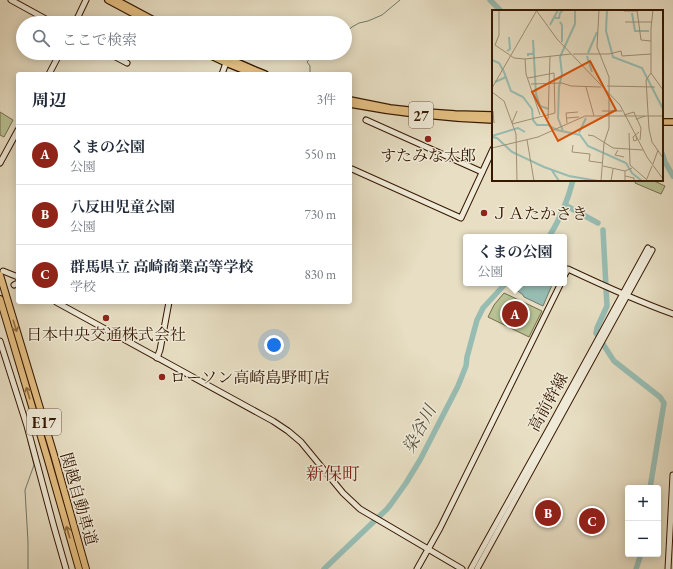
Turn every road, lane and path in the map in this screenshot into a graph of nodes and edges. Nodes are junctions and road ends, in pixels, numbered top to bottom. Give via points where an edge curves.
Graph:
1 (11, 0) edge
2 (86, 0) edge
3 (108, 0) edge
4 (116, 0) edge
5 (40, 16) edge
6 (78, 16) edge
7 (137, 16) edge
8 (146, 16) edge
9 (56, 60) edge
10 (121, 60) edge
11 (225, 60) junction
12 (127, 63) dead end
13 (50, 72) edge
14 (222, 72) edge
15 (249, 72) edge
16 (259, 72) edge
17 (352, 100) edge
18 (352, 104) edge
19 (492, 115) edge
20 (663, 118) edge
21 (673, 119) edge
22 (366, 120) dead end
23 (492, 120) edge
24 (16, 134) edge
25 (492, 152) edge
26 (0, 163) edge
27 (352, 169) dead end
28 (482, 172) junction
29 (650, 249) dead end
30 (567, 271) edge
31 (2, 273) edge
32 (16, 276) edge
33 (560, 286) edge
34 (625, 294) junction
35 (0, 299) edge
36 (60, 304) edge
37 (169, 304) edge
38 (673, 314) edge
39 (0, 340) edge
40 (157, 358) junction
41 (673, 476) edge
42 (428, 549) junction
43 (66, 569) edge
44 (79, 569) edge
45 (86, 569) edge
46 (417, 569) edge
47 (462, 569) edge
48 (471, 569) edge
49 (477, 569) edge
50 (668, 569) edge

1 - 5 street
2 - 6 street
3 - 7 main road
4 - 8 main road
9 - 13 street
10 - 12 street
11 - 14 street
11 - 15 main road
11 - 16 main road
17 - 19 main road, 27 via 426,112
18 - 23 main road, 27 via 426,116
20 - 21 main road
22 - 28 street
24 - 26 street
25 - 28 street
27 - 28 street via 461,218
29 - 34 street, 高前幹線
30 - 34 street
31 - 32 street
31 -> 45 highway, 関越自動車道 / E17
33 - 42 street
34 - 38 street
34 - 48 street, 高前幹線
34 - 49 street, 高前幹線
44 -> 35 highway, 関越自動車道 / E17
36 - 40 street
37 - 40 street
39 - 43 street via 27,426
40 - 42 street via 288,431 308,449 343,493 360,509
41 - 50 street
42 - 46 street
42 - 47 street

